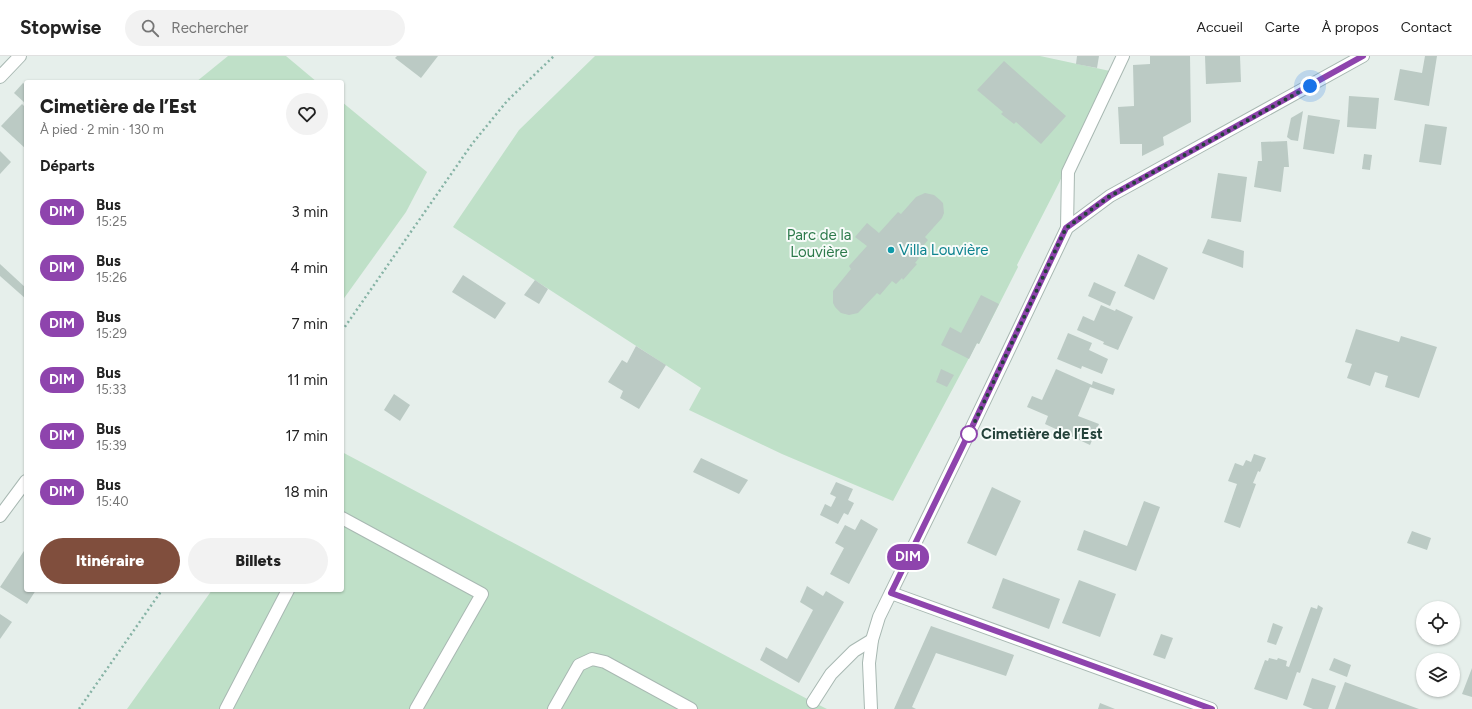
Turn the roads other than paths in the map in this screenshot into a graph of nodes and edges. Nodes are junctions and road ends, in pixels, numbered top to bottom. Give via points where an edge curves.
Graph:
1 (20, 56) edge
2 (1123, 56) edge
3 (1363, 56) edge
4 (0, 78) edge
5 (1066, 228) junction
6 (24, 483) edge
7 (0, 516) edge
8 (344, 519) edge
9 (287, 592) edge
10 (891, 593) junction
11 (872, 640) junction
12 (675, 705) edge
13 (811, 706) edge
14 (226, 709) edge
15 (416, 709) edge
16 (554, 709) edge
17 (691, 709) edge
18 (871, 709) edge
19 (1212, 709) edge

1 - 4 street
2 - 5 street via 1068,172
3 - 5 street via 1110,196
5 - 10 street
6 - 7 street
8 - 15 street via 482,594
9 - 14 street
10 - 11 street via 878,617
10 - 19 street
11 - 13 street via 854,651 831,674
11 - 18 street via 869,663
12 - 16 street via 605,662 592,659 579,664
12 - 17 street

